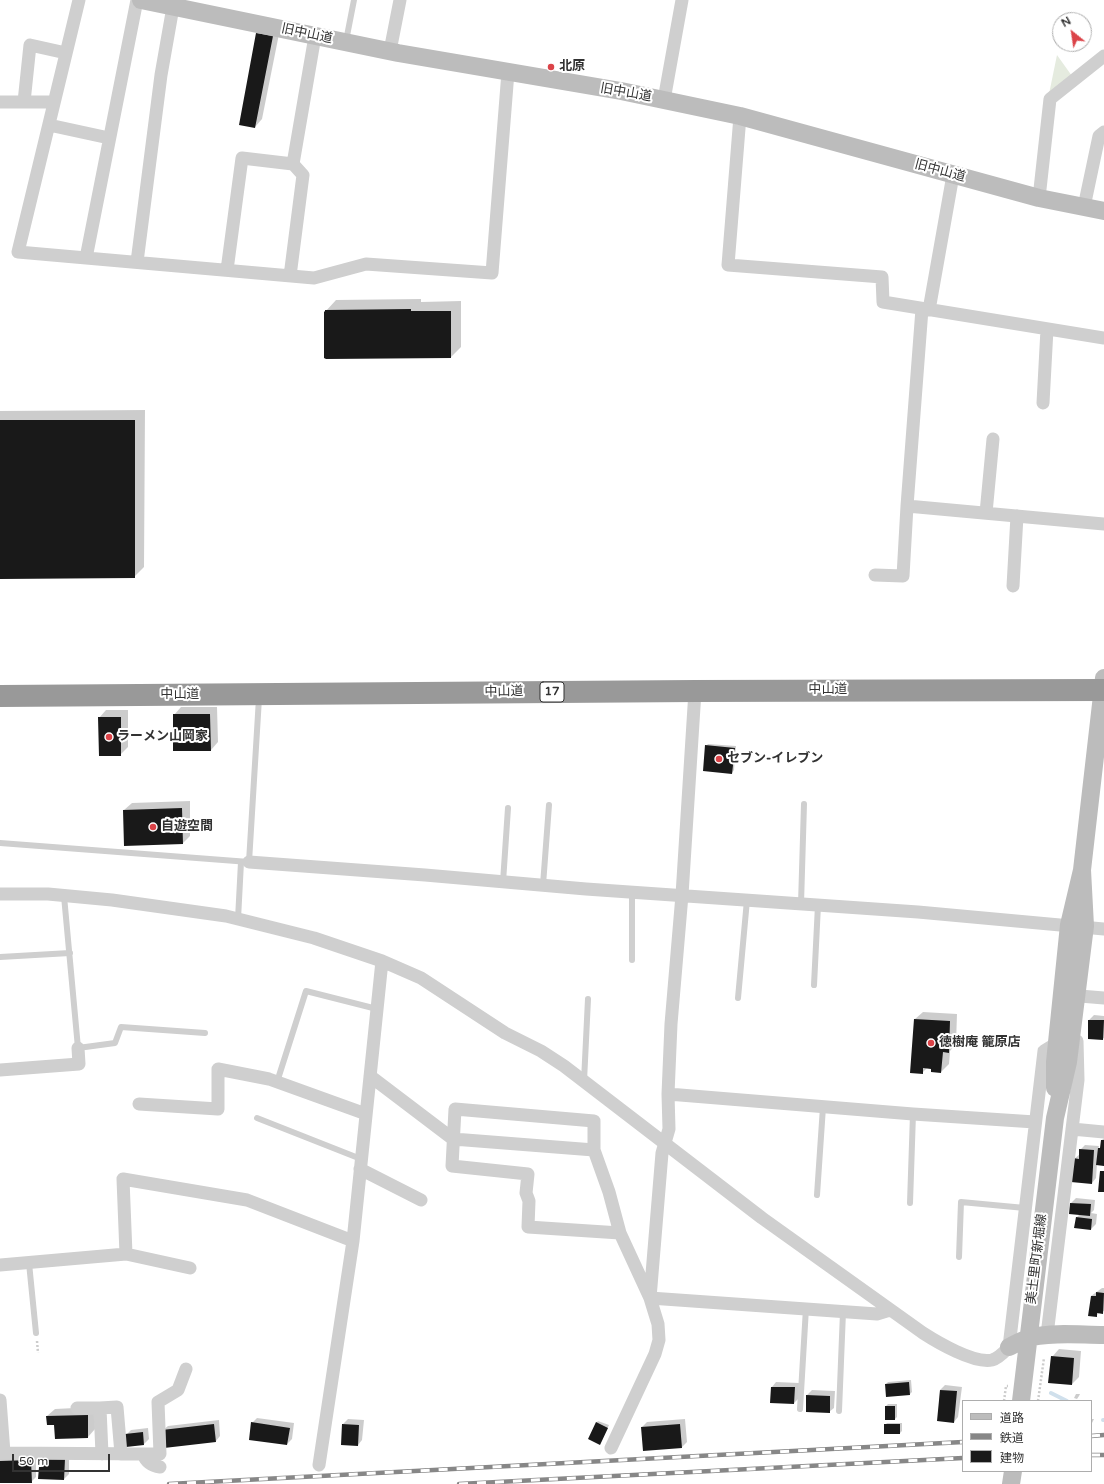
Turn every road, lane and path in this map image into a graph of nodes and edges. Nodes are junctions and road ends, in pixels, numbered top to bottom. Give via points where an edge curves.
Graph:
1 (79, 0) edge
2 (354, 0) edge
3 (400, 0) edge
4 (682, 0) edge
5 (146, 1) edge
6 (173, 7) junction
7 (315, 36) junction
8 (346, 42) junction
9 (390, 51) junction
10 (66, 52) junction
11 (1104, 56) edge
12 (508, 72) junction
13 (664, 100) junction
14 (0, 102) edge
15 (24, 102) junction
16 (54, 102) junction
17 (740, 116) junction
18 (49, 125) junction
19 (1104, 132) edge
20 (109, 138) junction
21 (292, 164) junction
22 (953, 175) junction
23 (1039, 198) junction
24 (1084, 207) junction
25 (1104, 212) edge
26 (86, 258) junction
27 (137, 262) junction
28 (227, 270) junction
29 (290, 276) junction
30 (925, 309) junction
31 (1047, 329) junction
32 (1104, 338) edge
33 (1042, 403) dead end
34 (993, 439) dead end
35 (907, 506) junction
36 (986, 513) junction
37 (1017, 516) junction
38 (1104, 524) edge
39 (875, 575) dead end
40 (1013, 586) dead end
41 (1104, 686) edge
42 (695, 691) junction
43 (259, 695) junction
44 (0, 696) edge
45 (804, 804) dead end
46 (549, 805) dead end
47 (508, 808) dead end
48 (0, 843) edge
49 (245, 862) junction
50 (503, 882) junction
51 (543, 885) junction
52 (632, 892) junction
53 (0, 894) edge
54 (682, 895) junction
55 (64, 896) junction
56 (747, 900) junction
57 (801, 904) junction
58 (818, 905) junction
59 (238, 919) junction
60 (1077, 926) junction
61 (1104, 928) edge
62 (70, 953) junction
63 (0, 957) edge
64 (632, 960) dead end
65 (382, 961) junction
66 (814, 985) dead end
67 (1069, 996) junction
68 (738, 998) dead end
69 (1104, 998) edge
70 (588, 999) dead end
71 (377, 1009) junction
72 (205, 1032) dead end
73 (1064, 1044) junction
74 (78, 1048) junction
75 (0, 1070) edge
76 (370, 1076) junction
77 (584, 1081) junction
78 (277, 1082) junction
79 (668, 1094) junction
80 (138, 1104) dead end
81 (823, 1107) junction
82 (366, 1114) junction
83 (913, 1114) junction
84 (257, 1118) dead end
85 (1035, 1122) junction
86 (1072, 1129) junction
87 (1104, 1132) edge
88 (453, 1139) junction
89 (665, 1142) junction
90 (594, 1150) junction
91 (361, 1164) junction
92 (817, 1195) dead end
93 (421, 1200) dead end
94 (910, 1203) dead end
95 (1025, 1208) junction
96 (620, 1233) junction
97 (353, 1241) junction
98 (126, 1254) junction
99 (959, 1257) dead end
100 (29, 1263) junction
101 (0, 1265) edge
102 (190, 1268) dead end
103 (650, 1298) junction
104 (806, 1308) junction
105 (890, 1310) junction
106 (843, 1312) junction
107 (36, 1333) dead end
108 (1104, 1335) edge
109 (1047, 1336) junction
110 (1027, 1339) junction
111 (1009, 1347) junction
112 (1044, 1358) dead end
113 (186, 1369) dead end
114 (1005, 1388) dead end
115 (0, 1400) edge
116 (1004, 1400) edge
117 (1020, 1400) edge
118 (1020, 1400) edge
119 (1038, 1400) edge
120 (77, 1408) dead end
121 (100, 1408) junction
122 (800, 1409) dead end
123 (839, 1412) dead end
124 (612, 1448) dead end
125 (2, 1453) edge
126 (102, 1454) junction
127 (121, 1454) junction
128 (143, 1454) junction
129 (320, 1465) dead end
130 (160, 1467) dead end
131 (1012, 1472) edge
132 (1011, 1484) edge

1 - 10 street
2 - 8 lane
3 - 9 street
4 - 13 street
5 - 6 main road, 旧中山道
5 - 20 street
6 - 7 main road, 旧中山道
6 - 27 street
7 - 8 main road, 旧中山道
7 - 21 street
8 - 9 main road, 旧中山道
9 - 12 main road, 旧中山道
10 - 15 street via 30,45
10 - 16 street
11 - 23 street via 1050,99
12 - 13 main road, 旧中山道
12 - 29 street via 492,273 366,264 314,278
13 - 17 main road, 旧中山道
14 - 15 street
15 - 16 street
16 - 18 street
17 - 22 main road, 旧中山道
17 - 30 street via 728,265 882,277 883,302
18 - 20 street
18 - 26 street via 18,252
19 - 24 street via 1099,136
20 - 26 street
21 - 28 street via 242,158
21 - 29 street via 303,175
22 - 23 main road, 旧中山道
22 - 30 street
23 - 24 main road, 旧中山道
24 - 25 main road, 旧中山道
26 - 27 street
27 - 28 street
28 - 29 street
30 - 31 street
30 - 35 street
31 - 32 street
31 - 33 street
34 - 36 street
35 - 36 street
35 - 39 street via 903,576
36 - 37 street
37 - 38 street
37 - 40 street
41 - 42 highway, 中山道 / 17
41 - 60 main road, 美土里町新堀線
42 - 43 highway, 中山道 / 17
42 - 54 street
43 - 44 highway, 中山道 / 17
43 - 49 lane
45 - 57 lane
46 - 51 lane
47 - 50 lane
48 - 49 lane
49 - 50 street
49 - 59 lane
50 - 51 street
51 - 52 street
52 - 54 street
52 - 64 lane
53 - 55 street
54 - 56 street
54 - 79 street
55 - 59 street via 112,900
55 - 62 lane
56 - 57 street
56 - 68 lane
57 - 58 street
58 - 60 street
58 - 66 lane
59 - 65 street via 314,938
60 - 61 street
60 - 67 main road, 美土里町新堀線
62 - 63 lane
62 - 74 lane
65 - 71 street
65 - 77 street via 421,978 505,1033 550,1057
67 - 69 street
67 - 73 main road, 美土里町新堀線
67 - 86 street via 1078,1080
70 - 77 lane
71 - 76 street
71 - 78 lane via 306,991
72 - 74 lane via 121,1027 116,1043
73 - 85 street via 1044,1051
73 - 117 main road, 美土里町新堀線 via 1055,1062 1055,1118
74 - 75 street via 79,1064
76 - 82 street
76 - 88 street
77 - 89 street
78 - 80 street via 218,1069 218,1109
78 - 82 street
79 - 81 street
79 - 89 street via 669,1129
81 - 83 street
81 - 92 lane
82 - 91 street
83 - 85 street
83 - 94 lane
84 - 91 lane
85 - 95 street
86 - 87 street
86 - 109 street
88 - 90 street
88 - 90 street via 455,1109 594,1121
88 - 96 street via 452,1166 528,1174 528,1227
89 - 103 street
89 - 105 street via 762,1218
90 - 96 street via 610,1192
91 - 93 street
91 - 97 street
95 - 99 lane via 962,1202
95 - 111 street
96 - 103 street
97 - 98 street via 247,1200 123,1179
97 - 129 street
98 - 100 street
98 - 102 street
100 - 101 street
100 - 107 lane
103 - 104 street
103 - 124 street via 658,1324 659,1340
104 - 106 street
104 - 122 lane
105 - 106 street via 877,1314
105 - 111 street via 936,1341 972,1357 991,1360 999,1357
106 - 123 lane
108 - 109 main road
109 - 110 main road
110 - 111 main road
110 - 118 lane
112 - 119 path
113 - 128 street via 178,1390 158,1402 160,1454
114 - 116 path
115 - 125 street
120 - 121 street
121 - 126 street
121 - 127 street via 117,1407
125 - 126 street
126 - 127 street
127 - 128 street
128 - 130 street via 154,1466
131 - 132 main road

